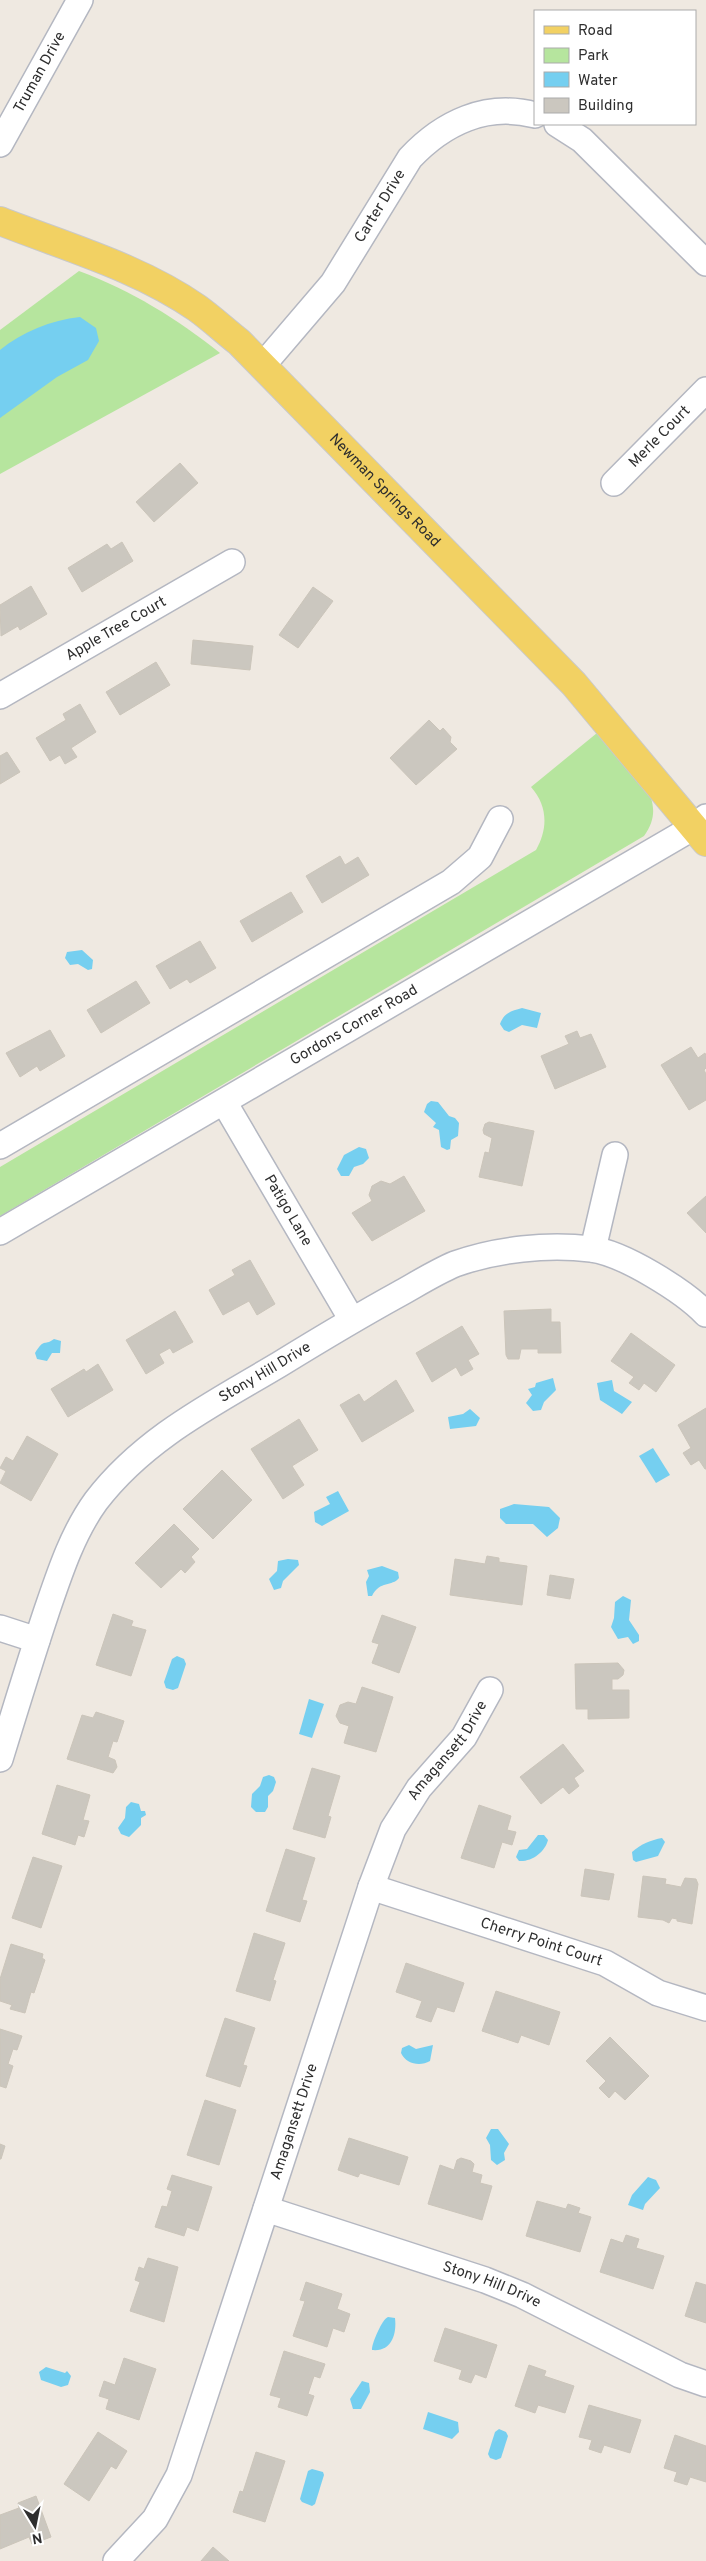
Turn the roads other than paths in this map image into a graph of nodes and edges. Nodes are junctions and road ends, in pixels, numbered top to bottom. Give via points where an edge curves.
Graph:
1 (80, 0) edge
2 (534, 115) edge
3 (559, 125) edge
4 (0, 144) edge
5 (0, 221) edge
6 (706, 263) edge
7 (263, 364) junction
8 (706, 390) edge
9 (614, 483) dead end
10 (232, 562) dead end
11 (0, 696) edge
12 (500, 819) dead end
13 (702, 829) edge
14 (224, 1102) junction
15 (0, 1146) edge
16 (615, 1155) dead end
17 (0, 1232) edge
18 (593, 1249) junction
19 (706, 1314) edge
20 (352, 1320) junction
21 (0, 1628) edge
22 (37, 1640) junction
23 (490, 1690) dead end
24 (0, 1759) edge
25 (371, 1887) junction
26 (706, 2008) edge
27 (266, 2209) junction
28 (706, 2384) edge
29 (116, 2561) edge

1 - 4 street, Truman Drive
2 - 7 street, Carter Drive via 501,111 480,114 450,124 422,145 410,158 333,283
3 - 6 street via 582,140
5 - 7 main road, Newman Springs Road via 139,276 196,308
7 - 13 main road, Newman Springs Road via 574,684
8 - 9 street, Merle Court
10 - 11 street, Apple Tree Court
12 - 15 street via 480,857 451,882
13 - 14 street, Gordons Corner Road
14 - 17 street, Gordons Corner Road
14 - 20 street, Patigo Lane
16 - 18 street
18 - 19 street, Stony Hill Drive via 654,1276 682,1293
18 - 20 street, Stony Hill Drive via 537,1248 486,1255 444,1269
20 - 22 street, Stony Hill Drive via 170,1430 116,1476 78,1531 62,1566
21 - 22 street
22 - 24 street, Stony Hill Drive
23 - 25 street, Amagansett Drive via 464,1737 418,1788 393,1829
25 - 26 street, Cherry Point Court via 605,1963 658,1993
25 - 27 street, Amagansett Drive
27 - 28 street, Stony Hill Drive via 485,2280 522,2295 680,2375
27 - 29 street, Amagansett Drive via 179,2475 155,2519

